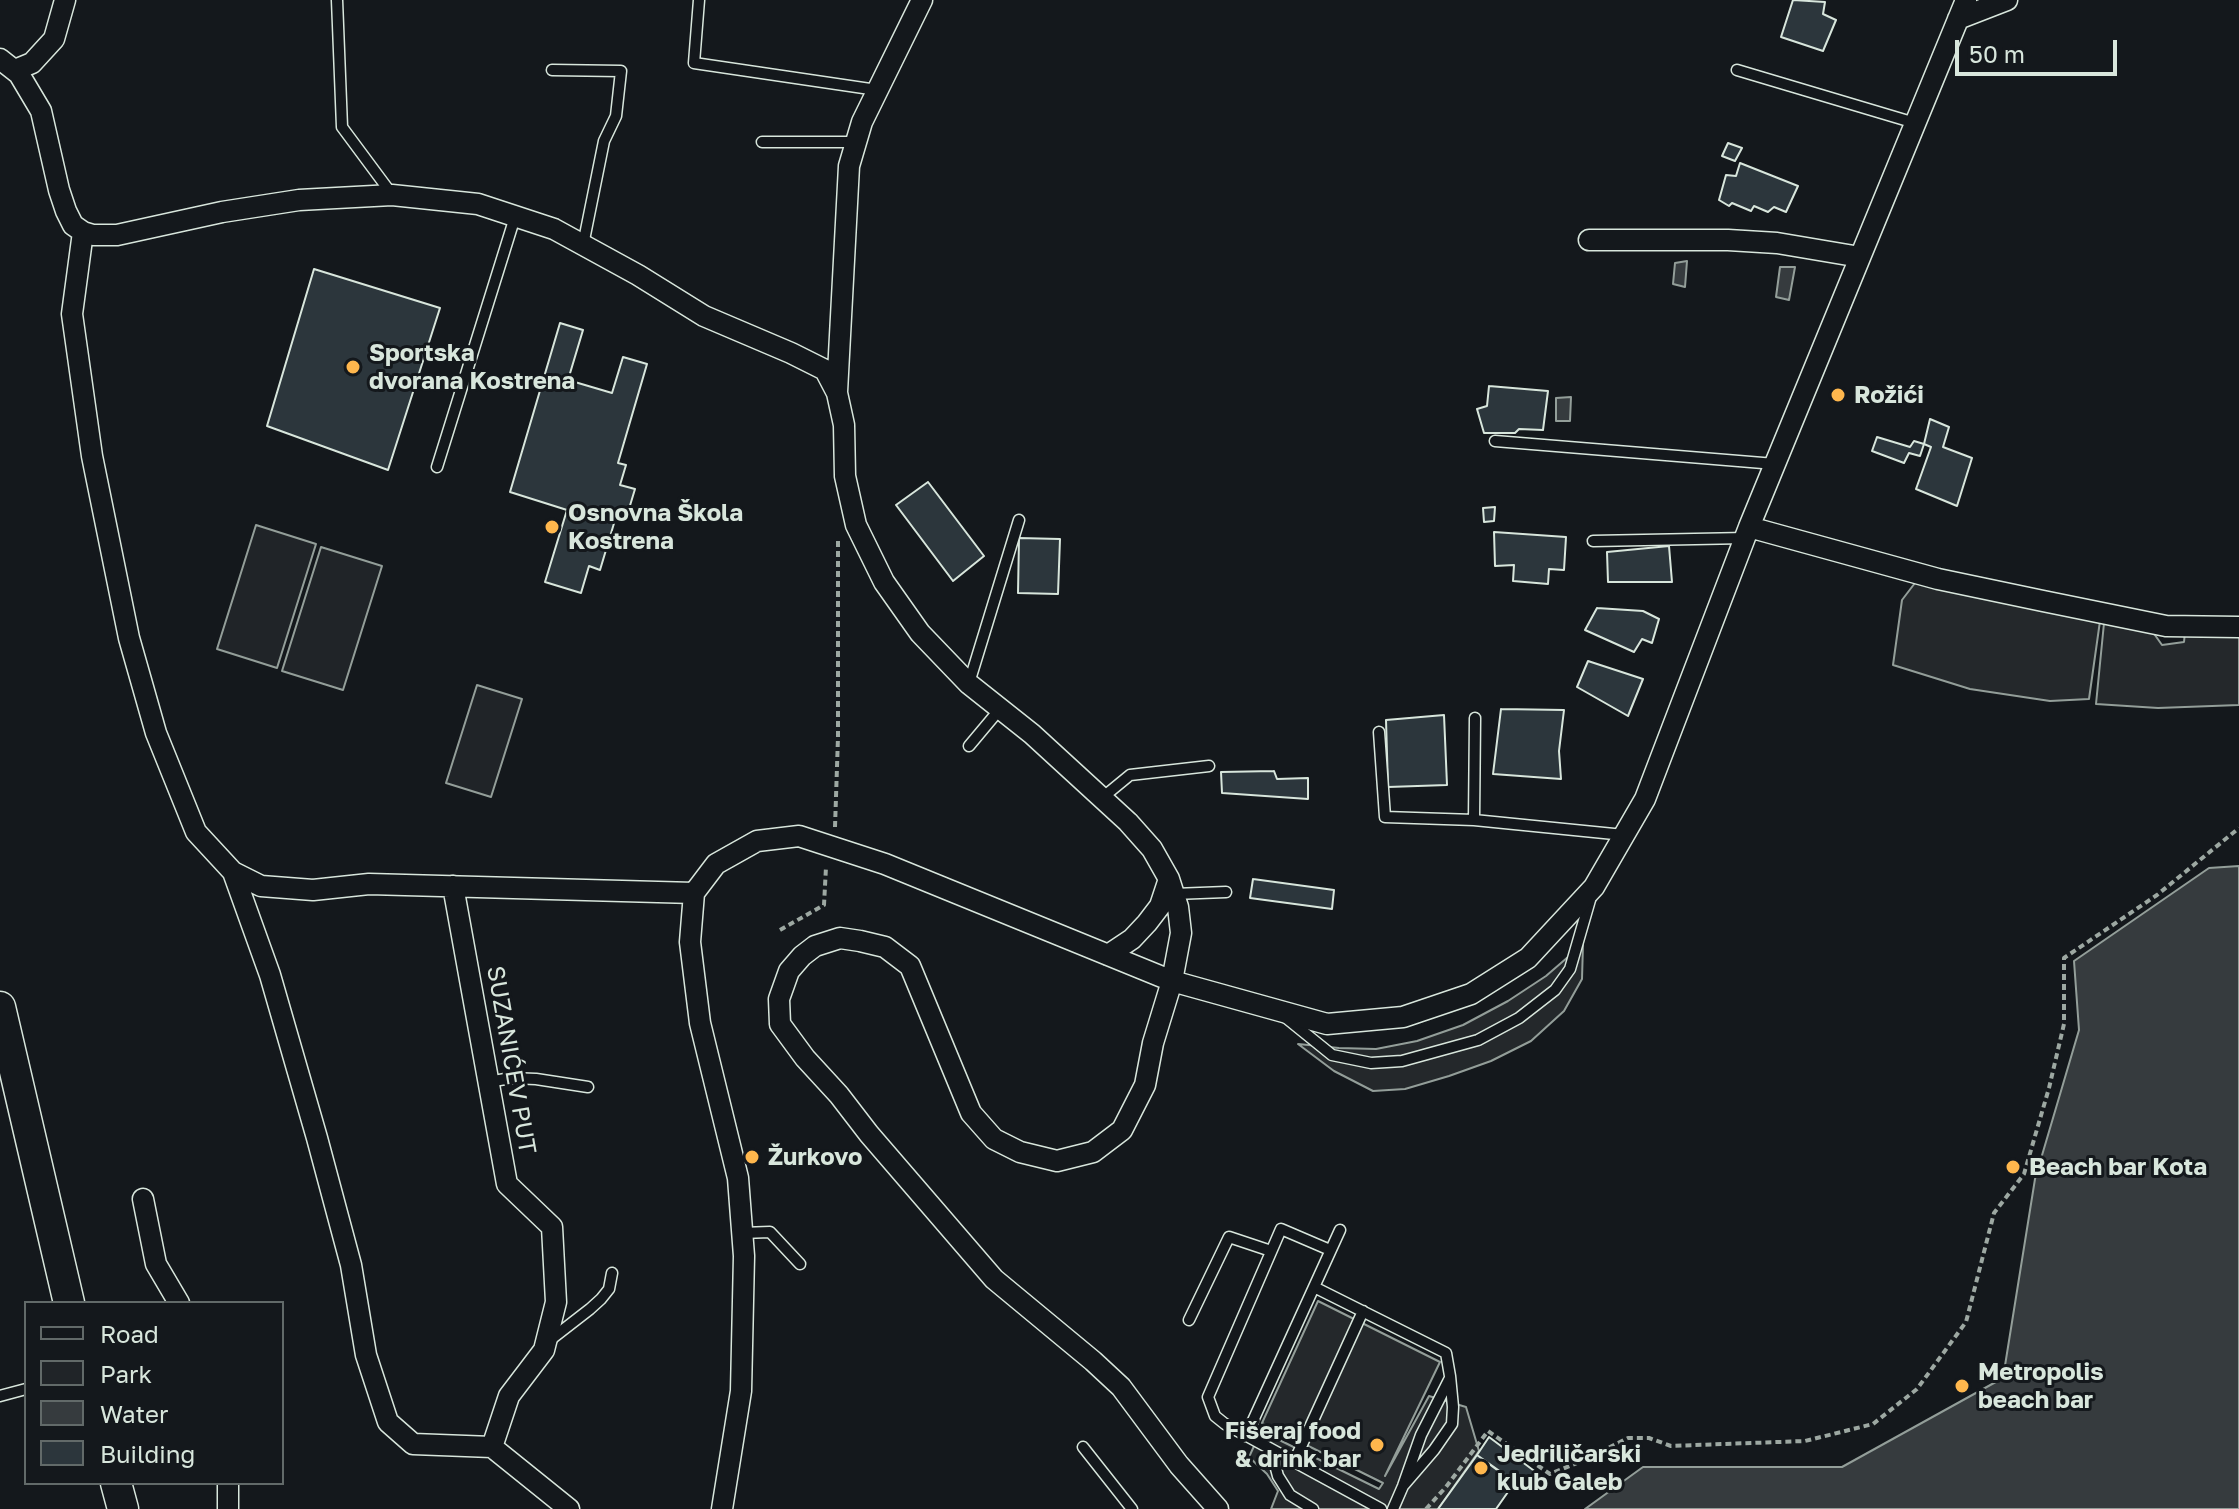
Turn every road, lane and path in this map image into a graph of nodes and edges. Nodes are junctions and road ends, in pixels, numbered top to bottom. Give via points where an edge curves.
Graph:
1 (65, 0) edge
2 (337, 0) edge
3 (699, 0) edge
4 (922, 0) edge
5 (1966, 0) edge
6 (2007, 0) edge
7 (1958, 19) junction
8 (8, 65) edge
9 (552, 70) dead end
10 (1737, 70) dead end
11 (877, 90) junction
12 (1915, 123) junction
13 (762, 142) dead end
14 (856, 142) junction
15 (392, 195) junction
16 (515, 217) junction
17 (83, 232) junction
18 (1589, 240) dead end
19 (583, 245) junction
20 (1860, 257) junction
21 (837, 393) junction
22 (1495, 441) dead end
23 (1775, 464) junction
24 (437, 467) dead end
25 (1019, 520) dead end
26 (838, 531) dead end
27 (1748, 532) junction
28 (1593, 541) dead end
29 (2239, 627) edge
30 (969, 684) junction
31 (1000, 709) junction
32 (1475, 718) dead end
33 (1379, 732) dead end
34 (969, 746) dead end
35 (1209, 766) dead end
36 (1102, 798) junction
37 (1474, 820) junction
38 (2239, 828) edge
39 (1624, 835) junction
40 (831, 836) junction
41 (233, 872) junction
42 (453, 886) junction
43 (1172, 886) junction
44 (1594, 887) junction
45 (1226, 892) dead end
46 (694, 893) junction
47 (780, 930) dead end
48 (1108, 955) junction
49 (1172, 981) junction
50 (0, 1007) edge
51 (1277, 1011) junction
52 (488, 1082) junction
53 (588, 1087) dead end
54 (143, 1199) dead end
55 (1340, 1230) dead end
56 (742, 1233) junction
57 (1330, 1250) junction
58 (1271, 1251) junction
59 (800, 1264) dead end
60 (612, 1273) dead end
61 (1314, 1287) junction
62 (68, 1301) edge
63 (178, 1301) edge
64 (1363, 1311) junction
65 (1189, 1320) dead end
66 (545, 1344) junction
67 (1450, 1376) junction
68 (24, 1390) edge
69 (0, 1396) edge
70 (1246, 1436) junction
71 (492, 1447) junction
72 (1083, 1447) dead end
73 (1271, 1450) junction
74 (1294, 1462) junction
75 (117, 1485) edge
76 (228, 1485) edge
77 (1403, 1486) junction
78 (123, 1509) edge
79 (228, 1509) edge
80 (569, 1509) edge
81 (722, 1509) edge
82 (1132, 1509) edge
83 (1218, 1509) edge
84 (1313, 1509) edge
85 (1381, 1509) edge
86 (1393, 1509) edge
87 (1426, 1509) edge

1 - 8 street via 54,39 32,63
2 - 15 lane via 342,127
3 - 11 lane via 694,63
4 - 11 street
5 - 7 street
6 - 7 street
7 - 12 street
8 - 17 street via 41,111 66,211
9 - 19 lane via 621,71 616,116 604,141
10 - 12 lane
11 - 14 street
12 - 20 street
13 - 14 lane
14 - 21 street via 849,166
15 - 16 street via 478,204
15 - 17 street via 299,200 117,235
16 - 19 street
16 - 24 lane
17 - 41 street via 72,314 92,456 129,638 156,733 196,832
18 - 20 street via 1777,243
19 - 21 street via 704,316 825,370
20 - 23 street
21 - 30 street via 856,525 884,582 920,633
22 - 23 lane
23 - 27 street
25 - 30 lane
26 - 40 path via 838,737
27 - 28 lane
27 - 29 street via 1938,579 2166,626
27 - 39 street via 1645,799
30 - 31 street
31 - 34 lane
31 - 36 street
32 - 37 lane
33 - 37 lane via 1385,817
35 - 36 lane via 1130,775
36 - 43 street via 1152,849
37 - 39 lane
38 - 87 path via 2157,895 2064,958 2064,1024 2024,1174 1994,1213 1966,1322 1917,1389 1873,1424 1805,1441 1671,1446 1628,1438 1550,1474 1488,1431
39 - 44 street
40 - 46 street via 757,841 716,864
40 - 47 path via 824,905
40 - 48 street via 885,864
41 - 42 street via 261,886 313,890 369,884
41 - 71 street via 270,975 317,1138 351,1265 366,1355 388,1422 413,1444
42 - 46 street
42 - 52 street, SUZANIĆEV PUT
43 - 45 lane
43 - 48 street via 1147,923
43 - 49 street via 1181,933
44 - 51 street via 1528,958 1471,994 1403,1017 1327,1024
44 - 51 lane via 1570,969 1555,990 1478,1040 1402,1061 1371,1063 1332,1055
46 - 56 street via 690,942 700,1023 738,1178
48 - 49 street
49 - 51 street
49 - 83 street via 1145,1085 1122,1130 1093,1152 1057,1161 994,1139 971,1113 910,966 885,947 840,938 815,946 789,971 779,999 780,1024 994,1279 1121,1387
50 - 62 main road via 14,1090
52 - 53 lane via 536,1079
52 - 66 street, SUZANIĆEV PUT via 507,1184 552,1227 556,1302
54 - 63 street via 156,1264
55 - 57 lane
56 - 59 lane via 770,1232
56 - 81 street via 741,1391
57 - 58 lane via 1281,1229
57 - 61 lane
58 - 65 lane via 1229,1237
58 - 70 lane via 1208,1397 1215,1416
60 - 66 lane via 601,1299
61 - 64 lane
61 - 70 lane
64 - 67 lane via 1446,1353
64 - 74 lane
66 - 71 street, SUZANIĆEV PUT via 509,1396
67 - 77 lane
67 - 77 lane via 1452,1424
68 - 69 lane
70 - 73 lane
71 - 80 street
72 - 82 lane
73 - 74 lane
73 - 84 lane via 1290,1495
74 - 85 lane
75 - 78 main road
76 - 79 street
77 - 86 lane

